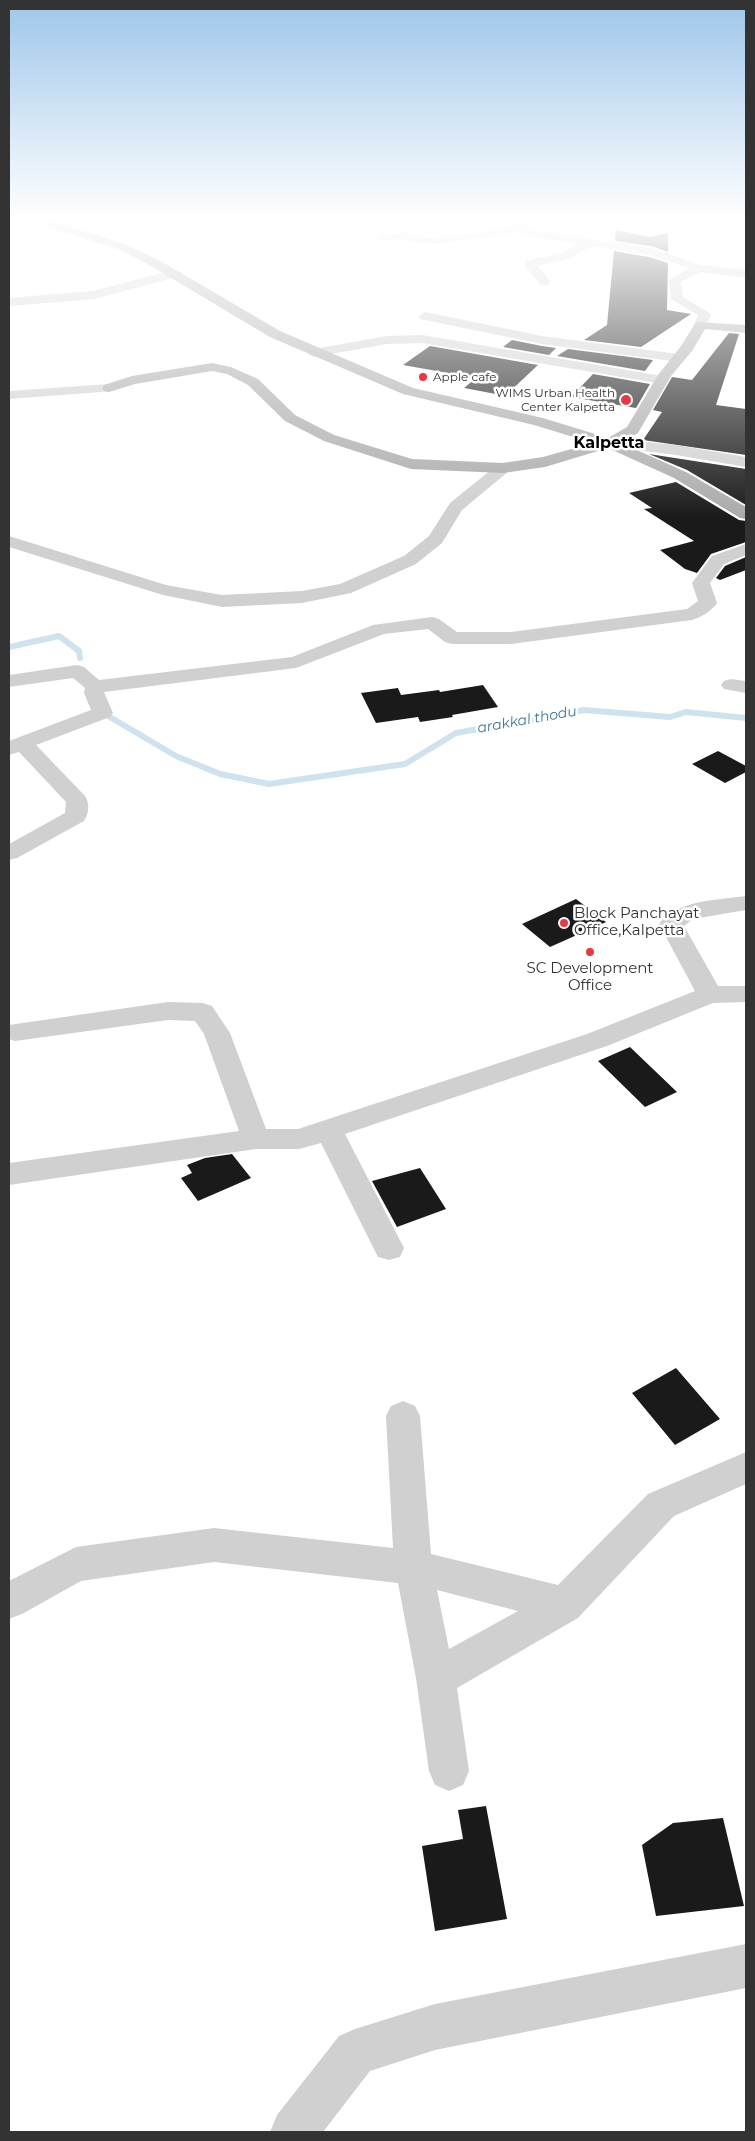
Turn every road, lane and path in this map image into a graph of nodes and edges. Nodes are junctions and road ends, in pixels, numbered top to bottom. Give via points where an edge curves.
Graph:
1 (247, 318) edge
2 (433, 318) edge
3 (704, 318) edge
4 (701, 325) junction
5 (746, 329) edge
6 (314, 353) junction
7 (679, 358) junction
8 (662, 380) junction
9 (109, 388) joint
10 (9, 396) edge
11 (609, 443) junction
12 (746, 462) edge
13 (503, 468) junction
14 (746, 514) edge
15 (9, 541) edge
16 (746, 549) edge
17 (9, 681) edge
18 (95, 688) junction
19 (16, 746) edge
20 (9, 853) edge
21 (746, 903) edge
22 (746, 994) edge
23 (710, 995) junction
24 (15, 1032) dead end
25 (328, 1129) junction
26 (256, 1139) junction
27 (9, 1174) edge
28 (390, 1248) dead end
29 (403, 1416) dead end
30 (746, 1468) edge
31 (413, 1567) junction
32 (9, 1601) edge
33 (565, 1606) junction
34 (436, 1678) junction
35 (449, 1771) dead end
36 (746, 1966) edge
37 (294, 2132) edge

1 - 6 main road
2 - 7 street via 542,340
3 - 4 street
4 - 5 main road
4 - 7 main road
6 - 8 street via 387,340 422,339
6 - 11 main road via 408,391 538,421
7 - 8 main road
8 - 11 main road via 632,430
9 - 10 street
9 - 13 main road via 132,380 212,367 231,371 253,382 290,418 329,438 410,464
11 - 12 street
11 - 13 main road via 545,462
11 - 14 main road via 680,475
13 - 15 street via 456,507 436,539 410,560 345,589 302,597 222,601 163,590
16 - 18 street via 718,560 701,583 708,603 692,614 511,638 452,638 432,623 380,629 296,662
17 - 18 street via 77,671
18 - 19 street via 103,713
19 - 20 street via 77,801 76,816
21 - 23 street via 686,912 671,924
22 - 23 street
23 - 25 street via 597,1040
24 - 26 street via 168,1011 203,1012 218,1033
25 - 26 street via 299,1139
25 - 28 street
26 - 27 street
29 - 31 street
30 - 33 street via 661,1505
31 - 32 street via 214,1545 76,1564
31 - 33 street
31 - 34 street
33 - 34 street
34 - 35 street
36 - 37 street via 435,2027 355,2052

